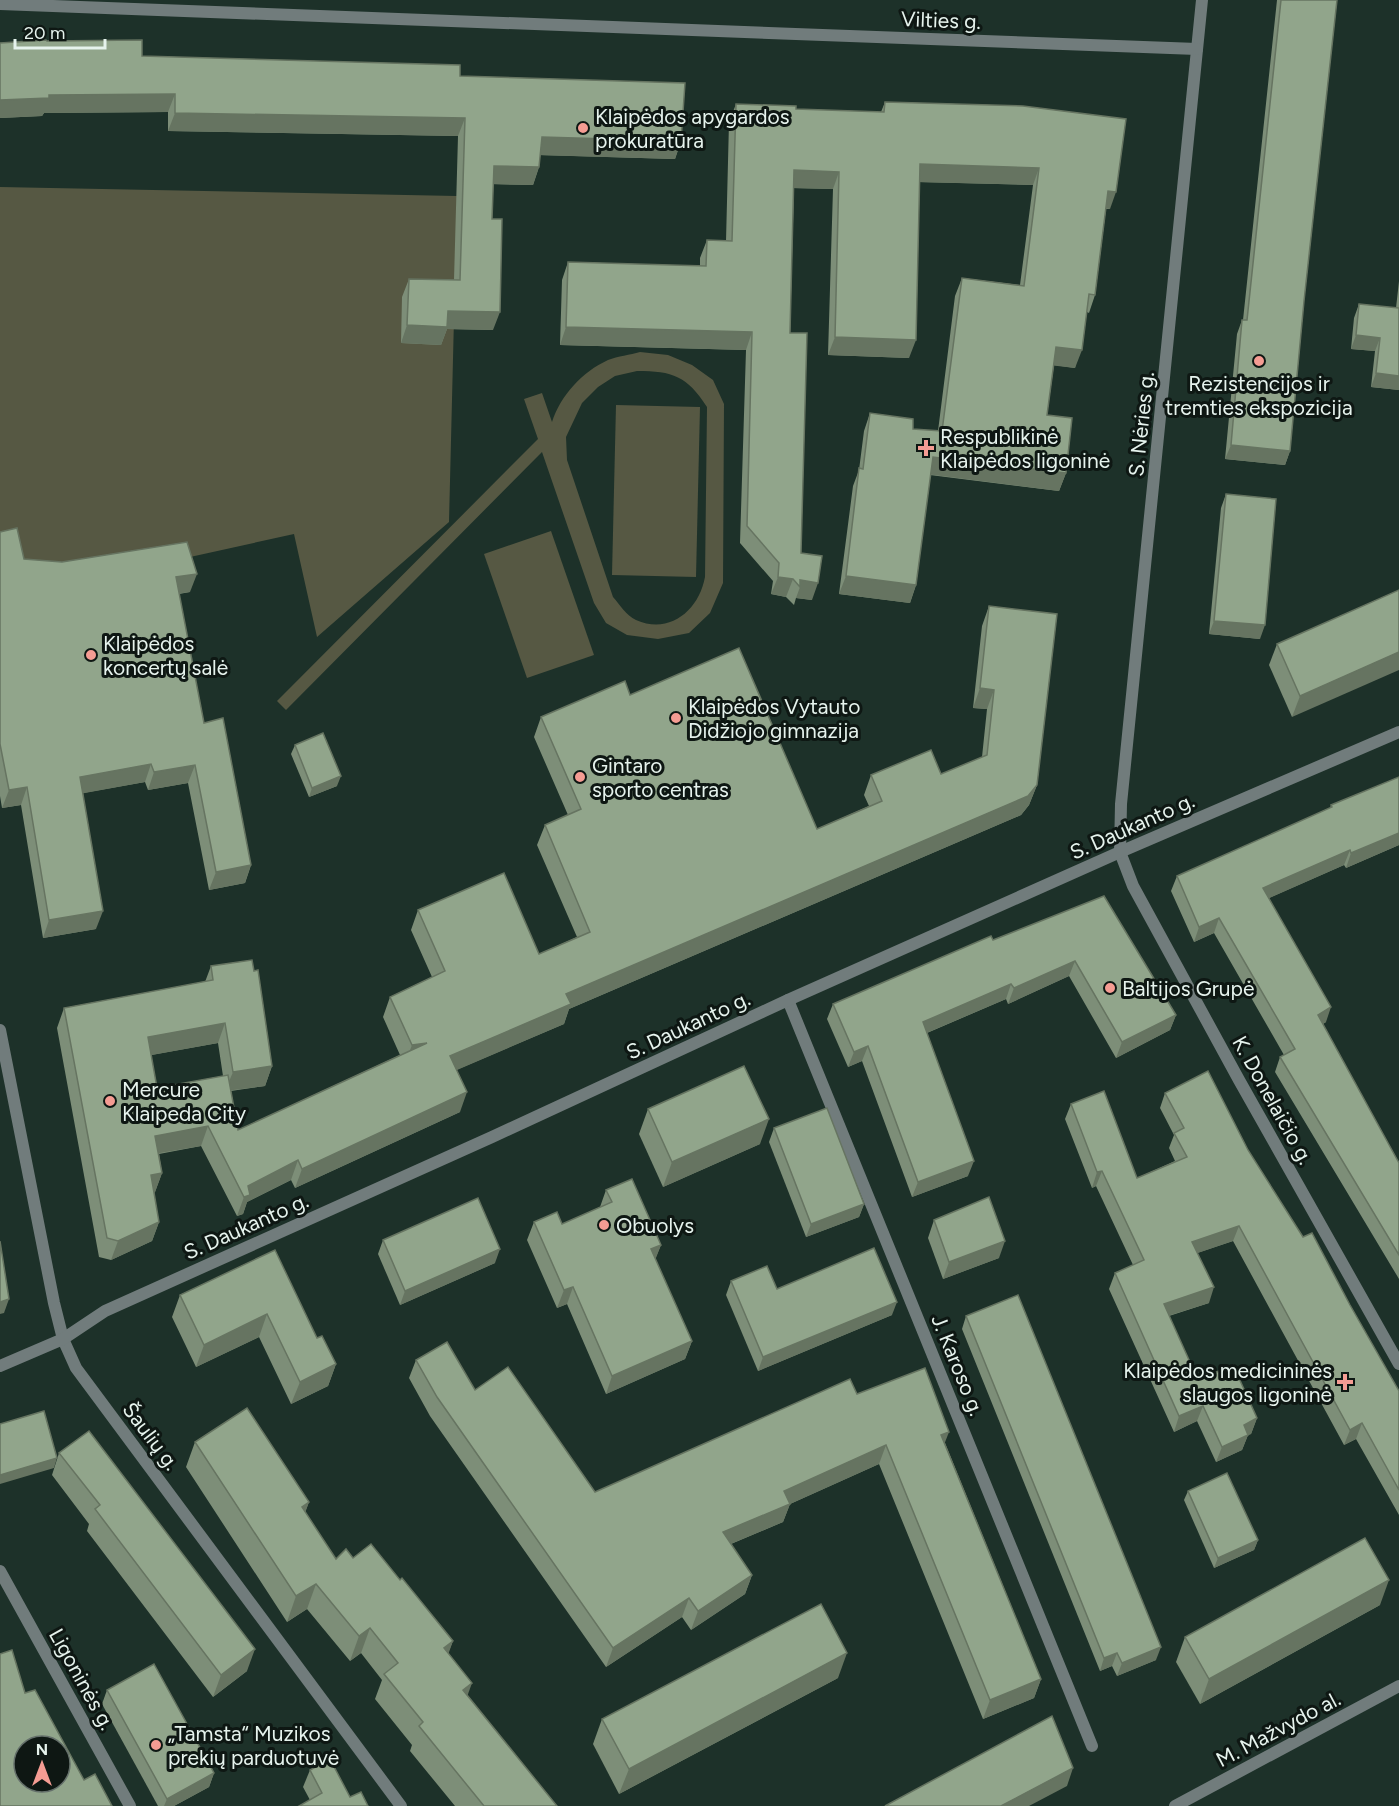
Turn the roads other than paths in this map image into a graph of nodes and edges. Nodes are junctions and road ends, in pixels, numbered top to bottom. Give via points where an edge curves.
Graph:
1 (1202, 0) edge
2 (0, 4) edge
3 (158, 5) edge
4 (1197, 49) junction
5 (1399, 732) edge
6 (1120, 852) junction
7 (788, 1000) junction
8 (0, 1030) edge
9 (63, 1339) junction
10 (1399, 1364) edge
11 (0, 1366) edge
12 (0, 1570) edge
13 (1399, 1686) edge
14 (1092, 1746) dead end
15 (130, 1806) edge
16 (401, 1806) edge
17 (1175, 1806) edge

1 - 4 street, S. Nėries g.
2 - 3 street, Vilties g.
3 - 4 street, Vilties g.
4 - 6 street, S. Nėries g. via 1120,804
5 - 6 street, S. Daukanto g.
6 - 7 street, S. Daukanto g.
6 - 10 street, K. Donelaičio g. via 1133,886
7 - 9 street, S. Daukanto g. via 105,1311
7 - 14 street, J. Karoso g.
8 - 9 street, Šaulių g.
9 - 11 street, S. Daukanto g.
9 - 16 street, Šaulių g. via 76,1368
12 - 15 street, Ligoninės g.
13 - 17 street, M. Mažvydo al.

